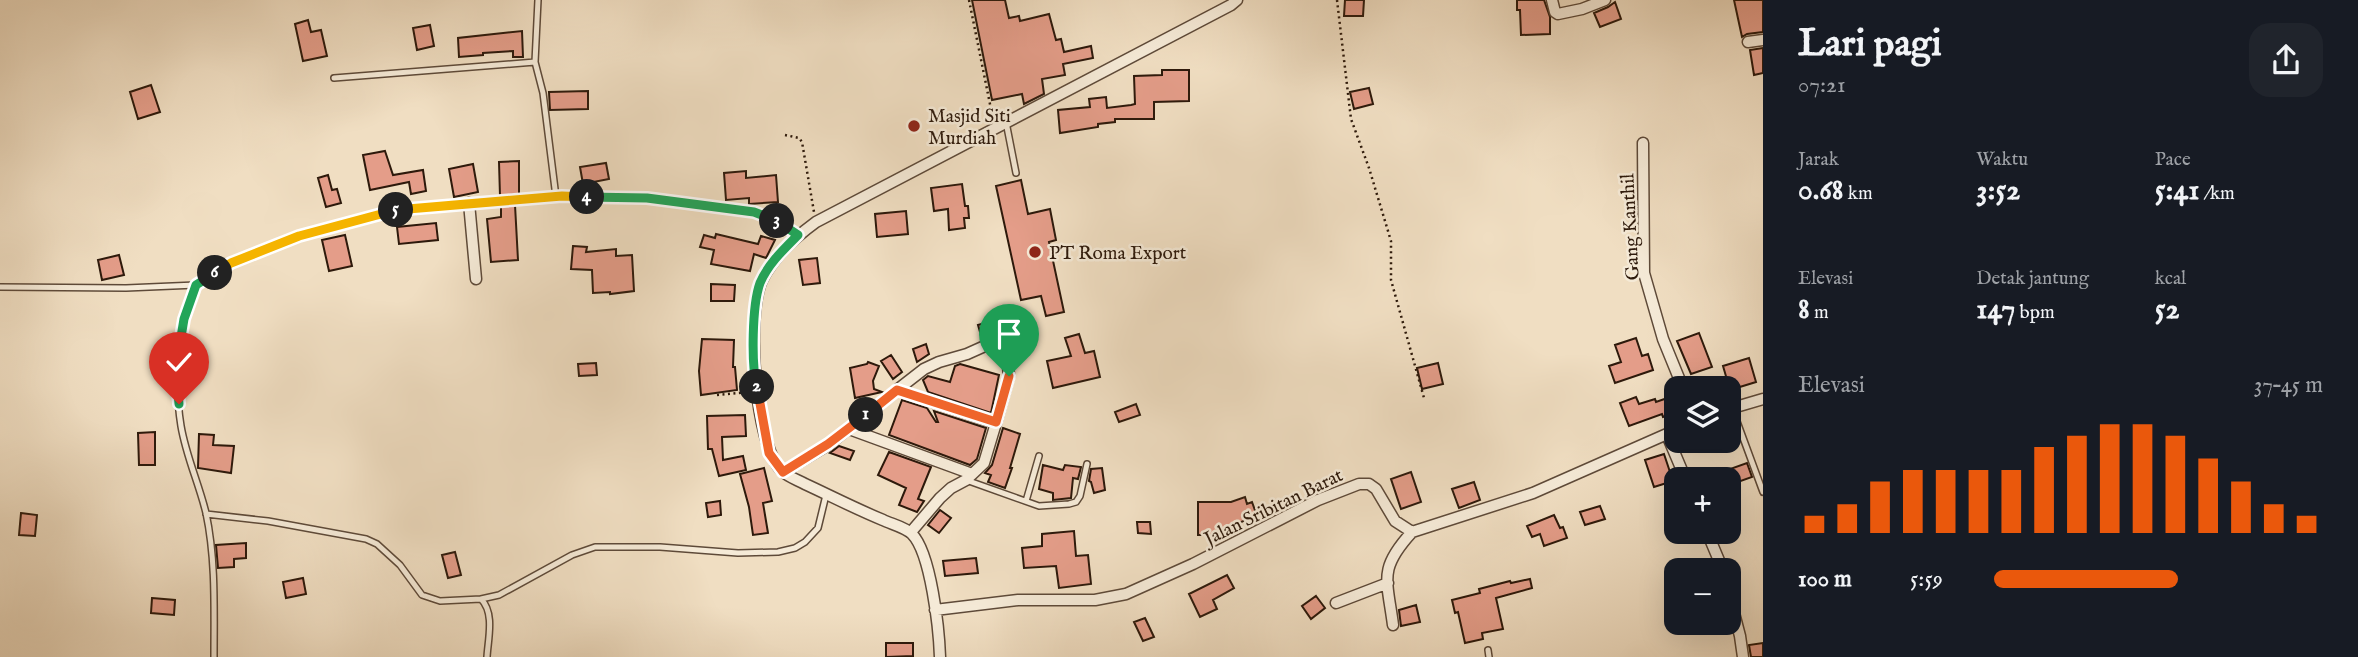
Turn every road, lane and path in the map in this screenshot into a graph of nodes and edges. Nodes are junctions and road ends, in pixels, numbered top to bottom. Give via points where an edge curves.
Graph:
1 (538, 0) edge
2 (969, 0) edge
3 (1237, 0) edge
4 (1337, 0) edge
5 (1552, 0) edge
6 (1605, 0) edge
7 (1582, 5) edge
8 (1763, 40) edge
9 (1748, 42) dead end
10 (535, 62) junction
11 (334, 78) dead end
12 (1006, 122) junction
13 (994, 129) junction
14 (785, 135) dead end
15 (1643, 143) dead end
16 (1016, 173) dead end
17 (556, 197) junction
18 (469, 203) junction
19 (816, 222) junction
20 (798, 235) junction
21 (476, 279) dead end
22 (196, 285) junction
23 (0, 287) edge
24 (1678, 376) edge
25 (897, 390) junction
26 (758, 391) junction
27 (717, 394) dead end
28 (1424, 398) dead end
29 (1763, 399) edge
30 (1741, 406) edge
31 (996, 422) junction
32 (849, 429) junction
33 (1664, 437) edge
34 (1741, 437) edge
35 (1039, 456) dead end
36 (1087, 464) dead end
37 (783, 472) junction
38 (969, 477) junction
39 (1763, 492) edge
40 (826, 494) junction
41 (1026, 501) junction
42 (206, 514) junction
43 (911, 532) junction
44 (1412, 532) junction
45 (1388, 583) junction
46 (481, 599) junction
47 (1336, 603) dead end
48 (935, 610) junction
49 (1393, 625) dead end
50 (1740, 635) edge
51 (214, 657) edge
52 (486, 657) edge
53 (940, 657) edge
54 (1742, 657) edge

1 - 10 lane
2 - 13 path
3 - 12 street
4 - 28 path via 1351,119 1391,241 1391,280
5 - 7 street via 1558,13
6 - 7 street
8 - 9 street
10 - 11 lane
10 - 17 lane
12 - 13 street
12 - 16 lane
13 - 19 street
14 - 19 path via 802,142
15 - 24 street, Gang Kanthil via 1644,273
17 - 18 lane
17 - 20 lane via 647,198 754,212
18 - 21 street
18 - 22 lane via 391,210 299,236 231,263
19 - 20 street
20 - 26 street via 774,260 761,283 753,373
22 - 23 lane
22 - 42 lane via 184,319 176,367 181,427
25 - 31 street
25 - 31 street via 932,365 1003,342 1009,376
25 - 32 street
26 - 27 path
26 - 37 street via 769,453
29 - 30 street
31 - 38 street via 984,463
32 - 37 street
32 - 38 street
33 - 44 street via 1533,494
34 - 39 lane
35 - 41 lane
36 - 41 lane via 1076,502 1039,506
37 - 40 street
38 - 41 lane
38 - 43 street via 945,493
40 - 43 street
40 - 46 lane via 818,528 795,548 738,554 595,547 499,595
42 - 46 lane via 268,520 366,539 400,565 422,595 439,601
42 - 51 lane
43 - 48 street via 926,561
44 - 45 street via 1395,550 1388,565
44 - 48 street, Jalan Sribitan Barat via 1395,521 1376,489 1359,484 1126,594
45 - 47 street
45 - 49 street
46 - 52 lane via 489,611
48 - 53 street
50 - 54 street

